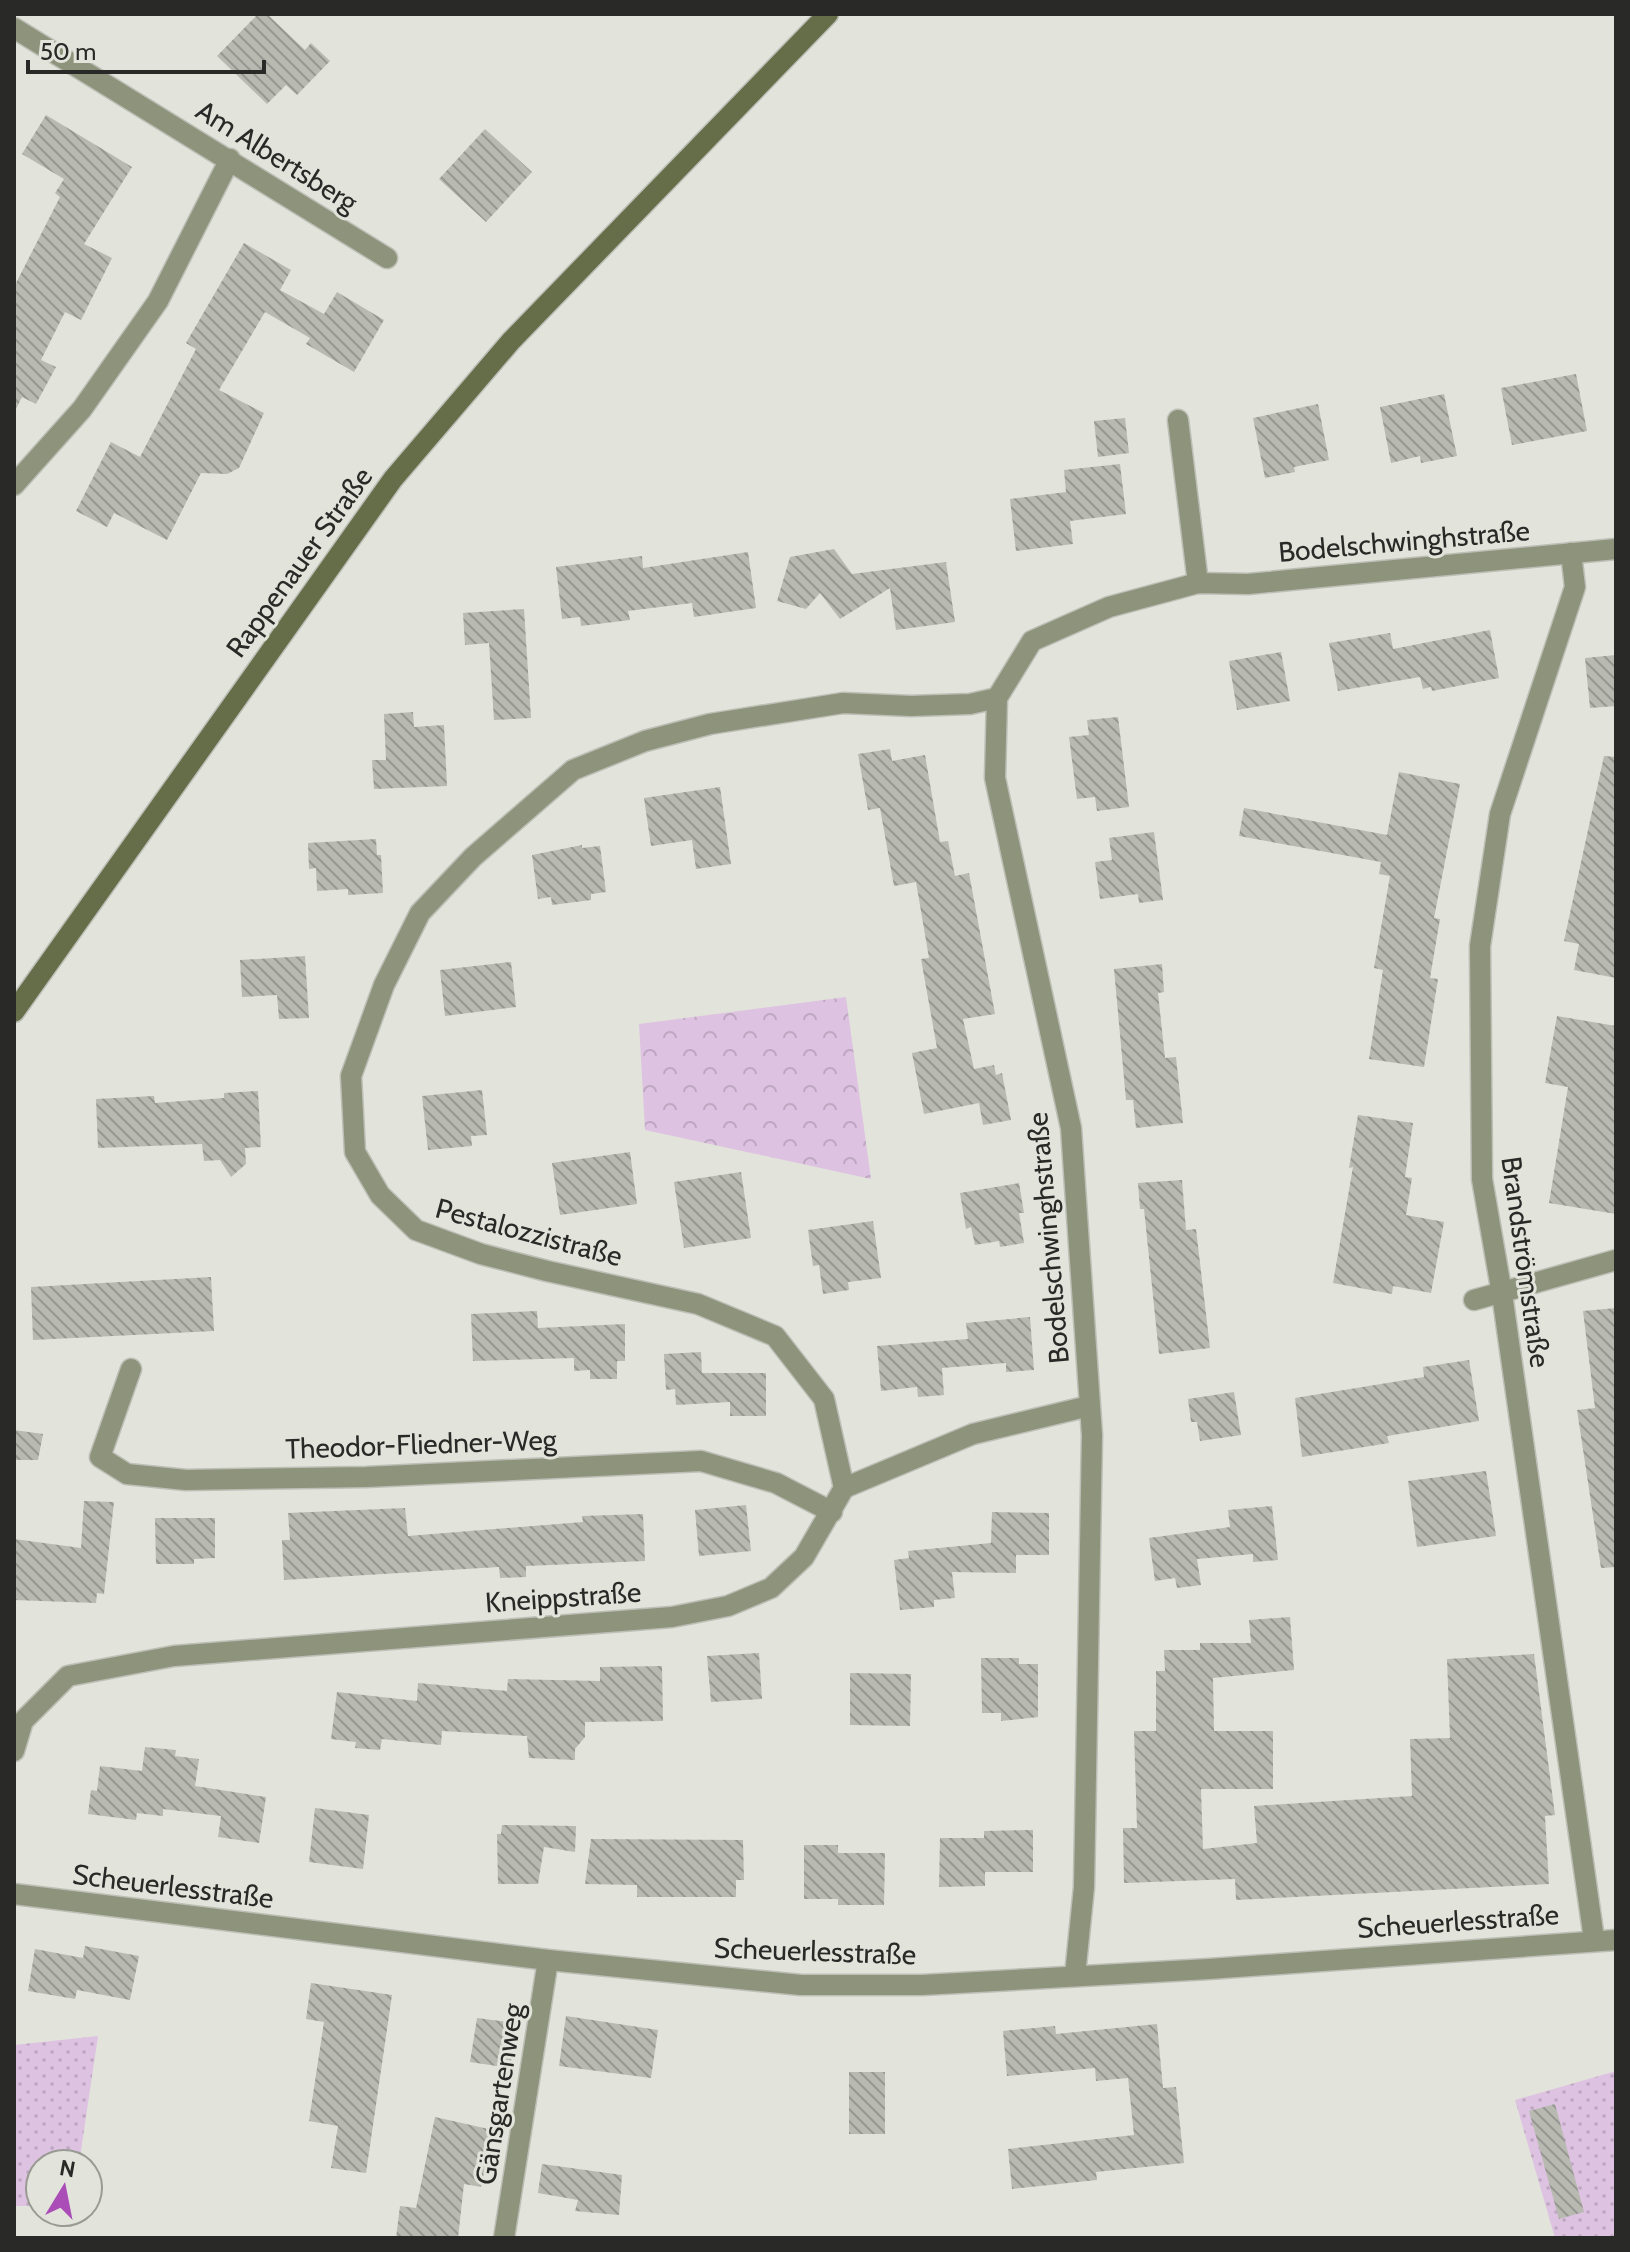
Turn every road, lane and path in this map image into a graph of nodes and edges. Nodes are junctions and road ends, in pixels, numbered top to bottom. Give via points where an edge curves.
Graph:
1 (828, 14) edge
2 (14, 28) edge
3 (230, 159) junction
4 (387, 258) dead end
5 (1178, 420) dead end
6 (14, 485) edge
7 (1616, 549) edge
8 (1571, 553) junction
9 (1198, 583) junction
10 (997, 698) junction
11 (14, 1012) edge
12 (1616, 1260) edge
13 (1502, 1294) junction
14 (1474, 1300) dead end
15 (131, 1369) dead end
16 (1089, 1406) junction
17 (844, 1488) junction
18 (832, 1512) junction
19 (14, 1751) edge
20 (14, 1894) edge
21 (1594, 1939) junction
22 (1616, 1940) edge
23 (548, 1960) junction
24 (1075, 1975) junction
25 (504, 2238) edge

1 - 11 street, Rappenauer Straße via 511,341 393,479
2 - 3 street, Am Albertsberg
3 - 4 street, Am Albertsberg
3 - 6 street via 158,301 82,409
5 - 9 street
7 - 8 street, Bodelschwinghstraße
8 - 9 street, Bodelschwinghstraße via 1248,584
8 - 13 street, Brandströmstraße via 1575,587 1500,814 1480,946 1482,1179
9 - 10 street, Bodelschwinghstraße via 1109,607 1032,641
10 - 16 street, Bodelschwinghstraße via 995,778 1071,1128
10 - 17 street, Pestalozzistraße via 911,706 843,703 710,724 645,741 573,770 473,857 420,913 384,985 351,1076 355,1152 380,1195 416,1230 534,1268 698,1304 775,1336 824,1399
12 - 13 street
13 - 14 street
13 - 21 street, Brandströmstraße
15 - 18 street, Theodor-Fliedner-Weg via 100,1457 127,1474 186,1480 351,1477 701,1461 776,1483
16 - 17 street via 973,1434
16 - 24 street, Bodelschwinghstraße via 1084,1887
17 - 18 street, Kneippstraße
18 - 19 street, Kneippstraße via 804,1557 771,1588 728,1606 672,1617 174,1656 68,1676 23,1721
20 - 23 street, Scheuerlesstraße
21 - 22 street, Scheuerlesstraße
21 - 24 street, Scheuerlesstraße
23 - 24 street, Scheuerlesstraße via 801,1985 922,1985
23 - 25 street, Gänsgartenweg

